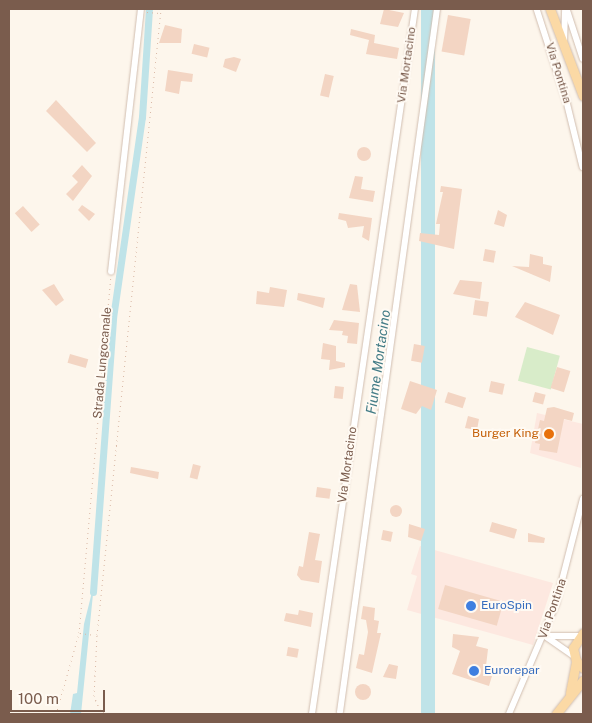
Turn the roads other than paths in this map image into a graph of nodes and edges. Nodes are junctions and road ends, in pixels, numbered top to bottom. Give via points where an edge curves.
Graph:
1 (415, 9) edge
2 (437, 9) edge
3 (536, 9) edge
4 (550, 9) edge
5 (566, 9) edge
6 (141, 10) edge
7 (564, 42) junction
8 (583, 58) edge
9 (583, 96) edge
10 (583, 167) edge
11 (111, 272) road end
12 (583, 499) edge
13 (581, 634) edge
14 (544, 635) junction
15 (575, 658) junction
16 (583, 668) edge
17 (583, 680) edge
18 (567, 700) junction
19 (340, 712) dead end
20 (312, 714) edge
21 (509, 714) edge
22 (556, 714) edge

1 - 20 street, Via Mortacino
2 - 19 street
3 - 10 street, Via Pontina via 561,81
4 - 7 main road
5 - 7 street
5 - 8 street
6 - 11 street
7 - 9 main road
12 - 14 street, Via Pontina via 568,564
13 - 14 street
13 - 15 main road
14 - 15 street
14 - 21 street, Via Pontina
15 - 16 main road
15 - 18 main road
17 - 18 main road
18 - 22 main road

